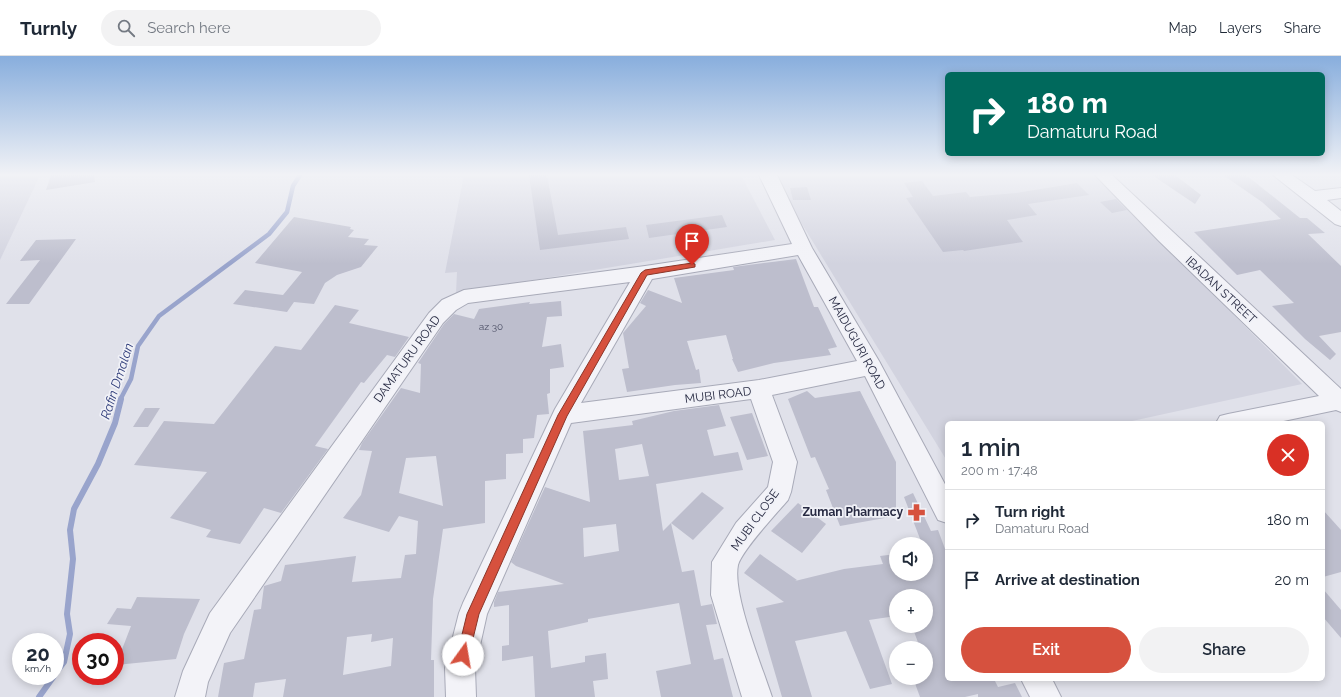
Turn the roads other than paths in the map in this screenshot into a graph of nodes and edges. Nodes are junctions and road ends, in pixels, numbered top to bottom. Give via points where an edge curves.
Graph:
1 (782, 205) edge
2 (1133, 205) edge
3 (1322, 205) edge
4 (1341, 220) edge
5 (803, 248) junction
6 (645, 273) junction
7 (871, 367) junction
8 (758, 389) junction
9 (1340, 402) edge
10 (563, 415) junction
11 (1239, 421) edge
12 (939, 481) edge
13 (945, 504) edge
14 (1037, 681) edge
15 (190, 697) edge
16 (461, 697) edge
17 (757, 697) edge
18 (1046, 697) edge

1 - 5 street, MAIDUGURI ROAD
2 - 9 street, IBADAN STREET
3 - 4 street
5 - 6 street, DAMATURU ROAD
5 - 7 street, MAIDUGURI ROAD
6 - 10 street
6 - 15 street, DAMATURU ROAD via 464,297 449,305 436,318 220,623 194,681
7 - 8 street, MUBI ROAD
7 - 12 street, MAIDUGURI ROAD
8 - 10 street, MUBI ROAD
8 - 17 street, MUBI CLOSE via 785,462 779,492 744,531 725,562 726,595
9 - 11 street
10 - 16 street via 473,614 460,668
12 - 13 street, MAIDUGURI ROAD
14 - 18 street

